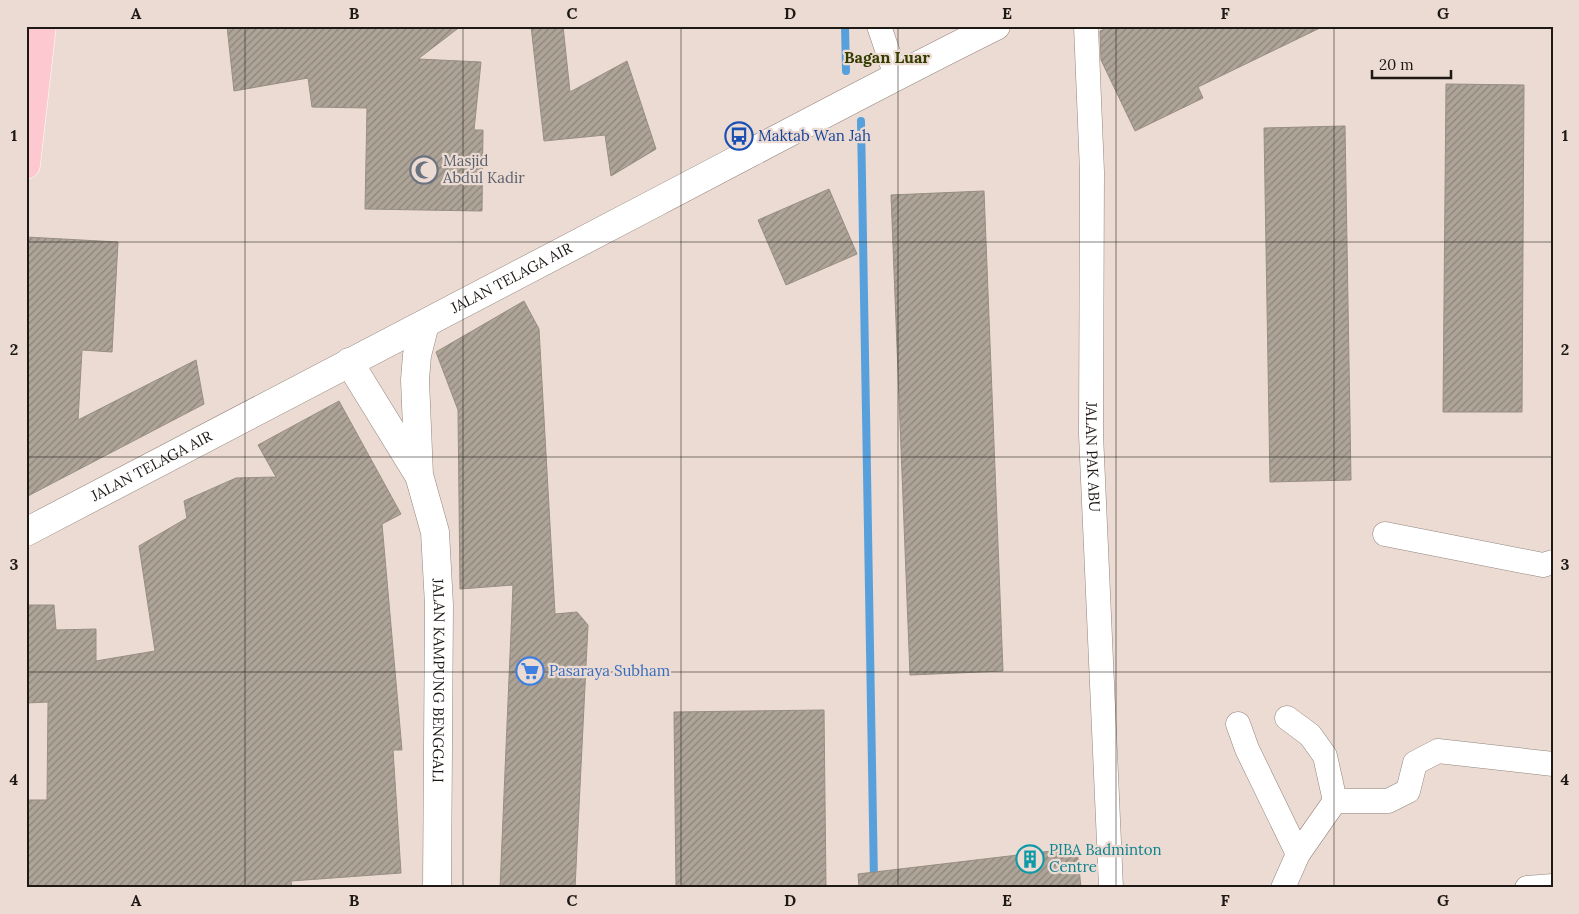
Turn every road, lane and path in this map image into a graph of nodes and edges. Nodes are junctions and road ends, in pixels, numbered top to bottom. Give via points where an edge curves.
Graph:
1 (42, 26) edge
2 (880, 26) edge
3 (996, 26) edge
4 (1086, 26) edge
5 (896, 76) junction
6 (26, 165) edge
7 (425, 324) junction
8 (349, 362) junction
9 (419, 475) junction
10 (26, 532) edge
11 (1385, 534) dead end
12 (1553, 562) edge
13 (1287, 718) dead end
14 (1238, 724) dead end
15 (1553, 764) edge
16 (1335, 801) junction
17 (1298, 854) junction
18 (1553, 886) edge
19 (437, 888) edge
20 (1111, 888) edge
21 (1283, 888) edge
22 (1527, 888) edge

1 - 6 main road
2 - 5 street
3 - 5 street, JALAN TELAGA AIR
4 - 20 street, JALAN PAK ABU via 1092,172 1091,434
5 - 7 street, JALAN TELAGA AIR
7 - 8 street, JALAN TELAGA AIR
7 - 9 street via 415,380
8 - 9 street
8 - 10 street, JALAN TELAGA AIR
9 - 19 street, JALAN KAMPUNG BENGGALI via 435,532 439,605
11 - 12 street via 1543,565
13 - 16 street via 1310,735 1325,756
14 - 17 street via 1247,750
15 - 16 street via 1438,751 1415,763 1408,791 1395,798 1388,801
16 - 17 street
17 - 21 street
18 - 22 street

